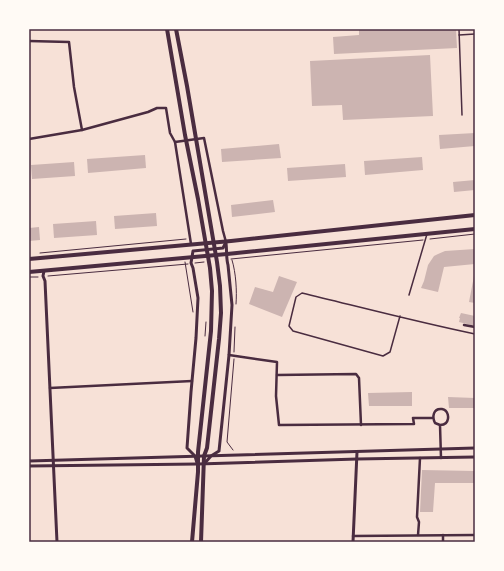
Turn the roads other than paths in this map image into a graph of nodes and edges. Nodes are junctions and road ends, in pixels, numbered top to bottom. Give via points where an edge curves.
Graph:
1 (166, 29) edge
2 (176, 29) edge
3 (459, 29) edge
4 (475, 34) edge
5 (459, 35) junction
6 (29, 41) edge
7 (462, 114) dead end
8 (82, 130) junction
9 (29, 139) edge
10 (175, 142) junction
11 (475, 215) edge
12 (475, 229) edge
13 (427, 234) junction
14 (226, 242) junction
15 (191, 244) junction
16 (227, 254) junction
17 (191, 257) junction
18 (29, 259) edge
19 (44, 271) junction
20 (29, 272) edge
21 (409, 295) dead end
22 (400, 316) junction
23 (464, 325) dead end
24 (475, 327) edge
25 (475, 334) edge
26 (229, 355) junction
27 (277, 375) junction
28 (192, 381) junction
29 (50, 388) junction
30 (432, 418) junction
31 (361, 425) junction
32 (440, 425) junction
33 (475, 448) edge
34 (441, 449) junction
35 (356, 452) junction
36 (204, 456) junction
37 (211, 456) junction
38 (196, 457) junction
39 (475, 457) edge
40 (420, 458) junction
41 (441, 458) junction
42 (357, 459) junction
43 (29, 461) edge
44 (54, 461) junction
45 (198, 464) junction
46 (204, 464) junction
47 (54, 465) junction
48 (29, 466) edge
49 (418, 535) junction
50 (443, 535) junction
51 (475, 535) edge
52 (353, 536) junction
53 (57, 542) edge
54 (192, 542) edge
55 (201, 542) edge
56 (353, 542) edge
57 (443, 542) edge

1 - 38 main road via 210,268 212,291 211,331
2 - 36 main road via 220,286 219,340
3 - 5 lane
4 - 5 lane
5 - 7 lane
6 - 8 street via 69,42
8 - 9 street
8 - 10 street via 157,108 166,108 170,133
10 - 14 street via 204,138
10 - 15 street
11 - 14 main road
12 - 13 main road
13 - 16 main road
13 - 21 lane
14 - 15 main road
14 - 16 street
14 - 17 street via 223,248 193,251
15 - 18 main road
16 - 17 main road
16 - 26 street via 232,305
17 - 19 main road
17 - 28 street via 198,298
19 - 20 main road
19 - 29 street
22 - 22 lane via 390,352 383,356 293,331 289,326 296,297 302,293
22 - 25 lane
23 - 24 street
26 - 27 street via 277,362
26 - 37 street via 219,451
27 - 31 street via 356,374 359,378
27 - 31 street via 279,425
28 - 29 street
28 - 38 street via 187,448
29 - 44 street
30 - 31 street via 413,418 414,424
30 - 32 street
30 - 32 street via 437,410 442,409 446,412 448,421
32 - 34 street
33 - 34 street
34 - 35 street
34 - 41 street
35 - 37 street
35 - 42 street
36 - 37 street
36 - 38 street
36 - 46 main road
37 - 46 street
38 - 44 street
38 - 45 main road
39 - 41 street
40 - 41 street
40 - 42 street
40 - 49 street
42 - 46 street
42 - 52 street
43 - 44 street
44 - 47 street
45 - 46 street
45 - 47 street
45 - 54 main road
46 - 55 main road
47 - 48 street
47 - 53 street
49 - 50 street
49 - 52 street
50 - 51 street
50 - 57 street
52 - 56 street

